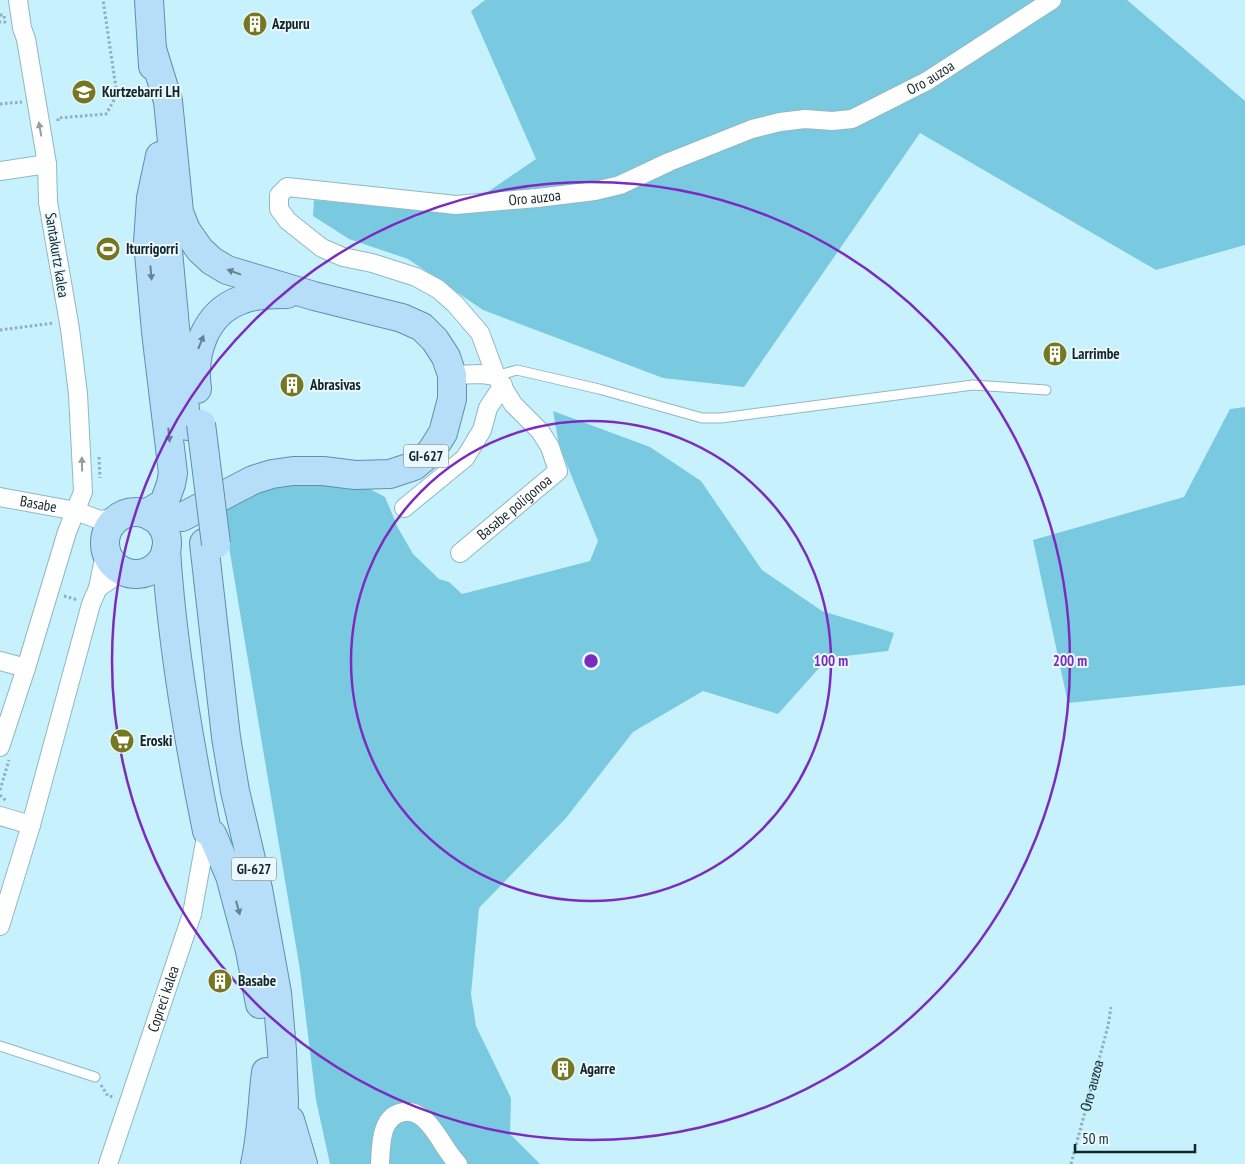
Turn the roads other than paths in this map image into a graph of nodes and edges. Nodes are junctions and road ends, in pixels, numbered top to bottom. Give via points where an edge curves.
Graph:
1 (18, 0) edge
2 (149, 0) edge
3 (1052, 0) edge
4 (152, 49) junction
5 (160, 156) junction
6 (47, 164) junction
7 (0, 170) edge
8 (314, 296) junction
9 (452, 375) junction
10 (499, 380) junction
11 (1046, 390) dead end
12 (194, 425) junction
13 (0, 496) edge
14 (404, 508) dead end
15 (76, 511) junction
16 (182, 517) junction
17 (122, 525) junction
18 (167, 547) junction
19 (460, 553) dead end
20 (135, 572) junction
21 (98, 588) junction
22 (169, 601) junction
23 (0, 661) edge
24 (26, 668) junction
25 (0, 747) edge
26 (0, 816) edge
27 (31, 825) junction
28 (207, 831) junction
29 (4, 897) edge
30 (0, 926) edge
31 (0, 1046) edge
32 (266, 1072) junction
33 (95, 1077) road end
34 (284, 1102) junction
35 (108, 1164) edge
36 (255, 1164) edge
37 (270, 1164) edge
38 (282, 1164) edge
39 (303, 1164) edge
40 (380, 1164) edge
41 (458, 1164) edge

6 -> 1 street, Santakurtz kalea
2 - 4 main road, GI-627
3 - 10 street, Oro auzoa via 927,81 852,119 805,119 752,129 620,186 456,205 287,186 279,195 279,210 301,233 322,248 416,277 438,289 480,333
4 - 5 main road, GI-627
8 -> 4 main road, GI-627 via 227,270 200,250 186,230 179,212 168,101
5 - 12 main road, GI-627 via 175,327
5 -> 17 main road, GI-627 via 151,198 148,242 173,473 164,503
6 - 7 street
15 -> 6 street, Santakurtz kalea via 83,492 78,394 48,202
8 - 9 main road, GI-627 via 402,318 422,327 446,357
12 -> 8 main road, GI-627 via 197,353 202,338 218,315 240,300 253,296
9 - 10 street via 482,374
9 - 16 main road, GI-627 via 452,399 443,432 431,452 414,466 390,474 293,471 272,474 253,480
10 - 11 lane via 517,370 702,418 973,385
10 - 14 street via 482,430 465,458
10 - 19 street, Basabe poligonoa via 513,404 540,431 550,447 558,471
12 - 34 main road, GI-627 via 210,543 214,638 226,737 277,993
13 - 15 street, Basabe
15 - 17 street, Basabe
15 - 24 street, Santakurtz kalea
16 - 17 main road, GI-627
16 - 18 main road
17 - 18 main road, GI-627 via 161,524 166,533
17 - 20 main road, GI-627 via 109,558 115,566
17 - 21 street
18 - 20 main road via 160,563 152,570
18 - 22 main road, GI-627
20 - 21 street
20 - 22 main road, GI-627
21 - 27 street
22 - 28 main road, GI-627 via 184,712
23 - 24 street
24 - 25 street, Santakurtz kalea
26 - 27 street
27 - 29 street
28 -> 32 main road, GI-627 via 212,834 230,876 250,951 261,1011
28 - 35 street, Copreci kalea via 192,914
29 - 30 street
31 - 33 lane
32 - 36 main road, GI-627
32 - 37 main road, GI-627 via 273,1110
34 - 38 main road, GI-627
34 - 39 main road, GI-627
40 - 41 street via 384,1127 393,1115 405,1112 424,1119

